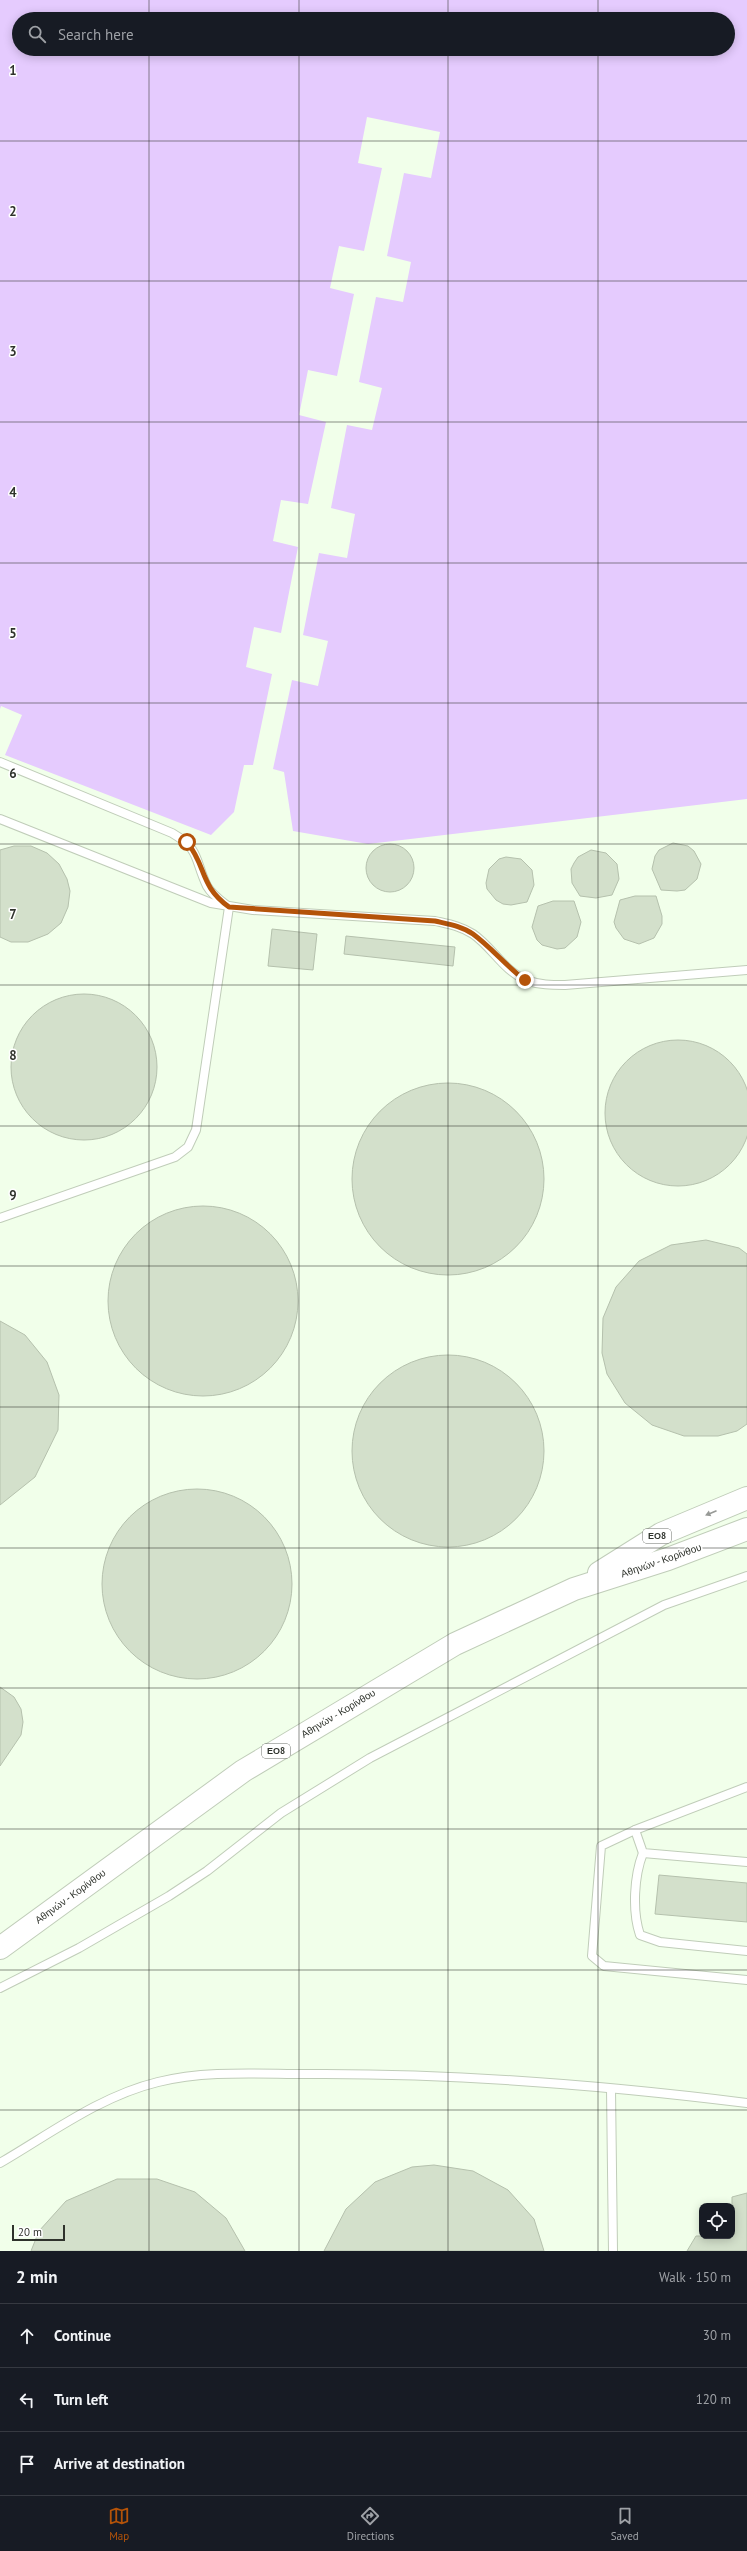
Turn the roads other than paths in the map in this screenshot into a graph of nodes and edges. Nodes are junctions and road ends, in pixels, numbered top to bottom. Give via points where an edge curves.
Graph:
1 (0, 762) edge
2 (0, 819) edge
3 (229, 907) junction
4 (747, 970) edge
5 (0, 1218) edge
6 (747, 1498) edge
7 (747, 1529) edge
8 (747, 1576) edge
9 (574, 1589) junction
10 (747, 1787) edge
11 (635, 1830) junction
12 (644, 1853) junction
13 (747, 1862) edge
14 (0, 1948) edge
15 (747, 1951) edge
16 (747, 1980) edge
17 (0, 1988) edge
18 (611, 2089) junction
19 (747, 2103) edge
20 (0, 2163) edge
21 (613, 2251) edge

1 - 3 lane via 172,833 187,842 195,852 207,886
2 - 3 lane via 185,895
3 - 4 lane via 435,921 455,925 473,934 525,980 543,985
3 - 5 lane via 196,1130 188,1147 175,1157
6 -> 9 main road, Αθηνών - Κορίνθου / ΕΟ8 via 661,1534
7 - 9 main road, Αθηνών - Κορίνθου / ΕΟ8 via 668,1559
8 - 17 lane via 664,1605 370,1758 281,1814 207,1871 169,1896 78,1948
9 - 14 main road, Αθηνών - Κορίνθου / ΕΟ8 via 455,1644 243,1771
10 - 11 lane
11 - 12 lane
11 - 16 lane via 601,1846 592,1956 604,1966
12 - 13 lane
12 - 15 lane via 639,1865 635,1920 640,1934 660,1942
18 - 19 lane
18 - 20 lane via 448,2076 210,2075 158,2082 120,2095 66,2122
18 - 21 lane

